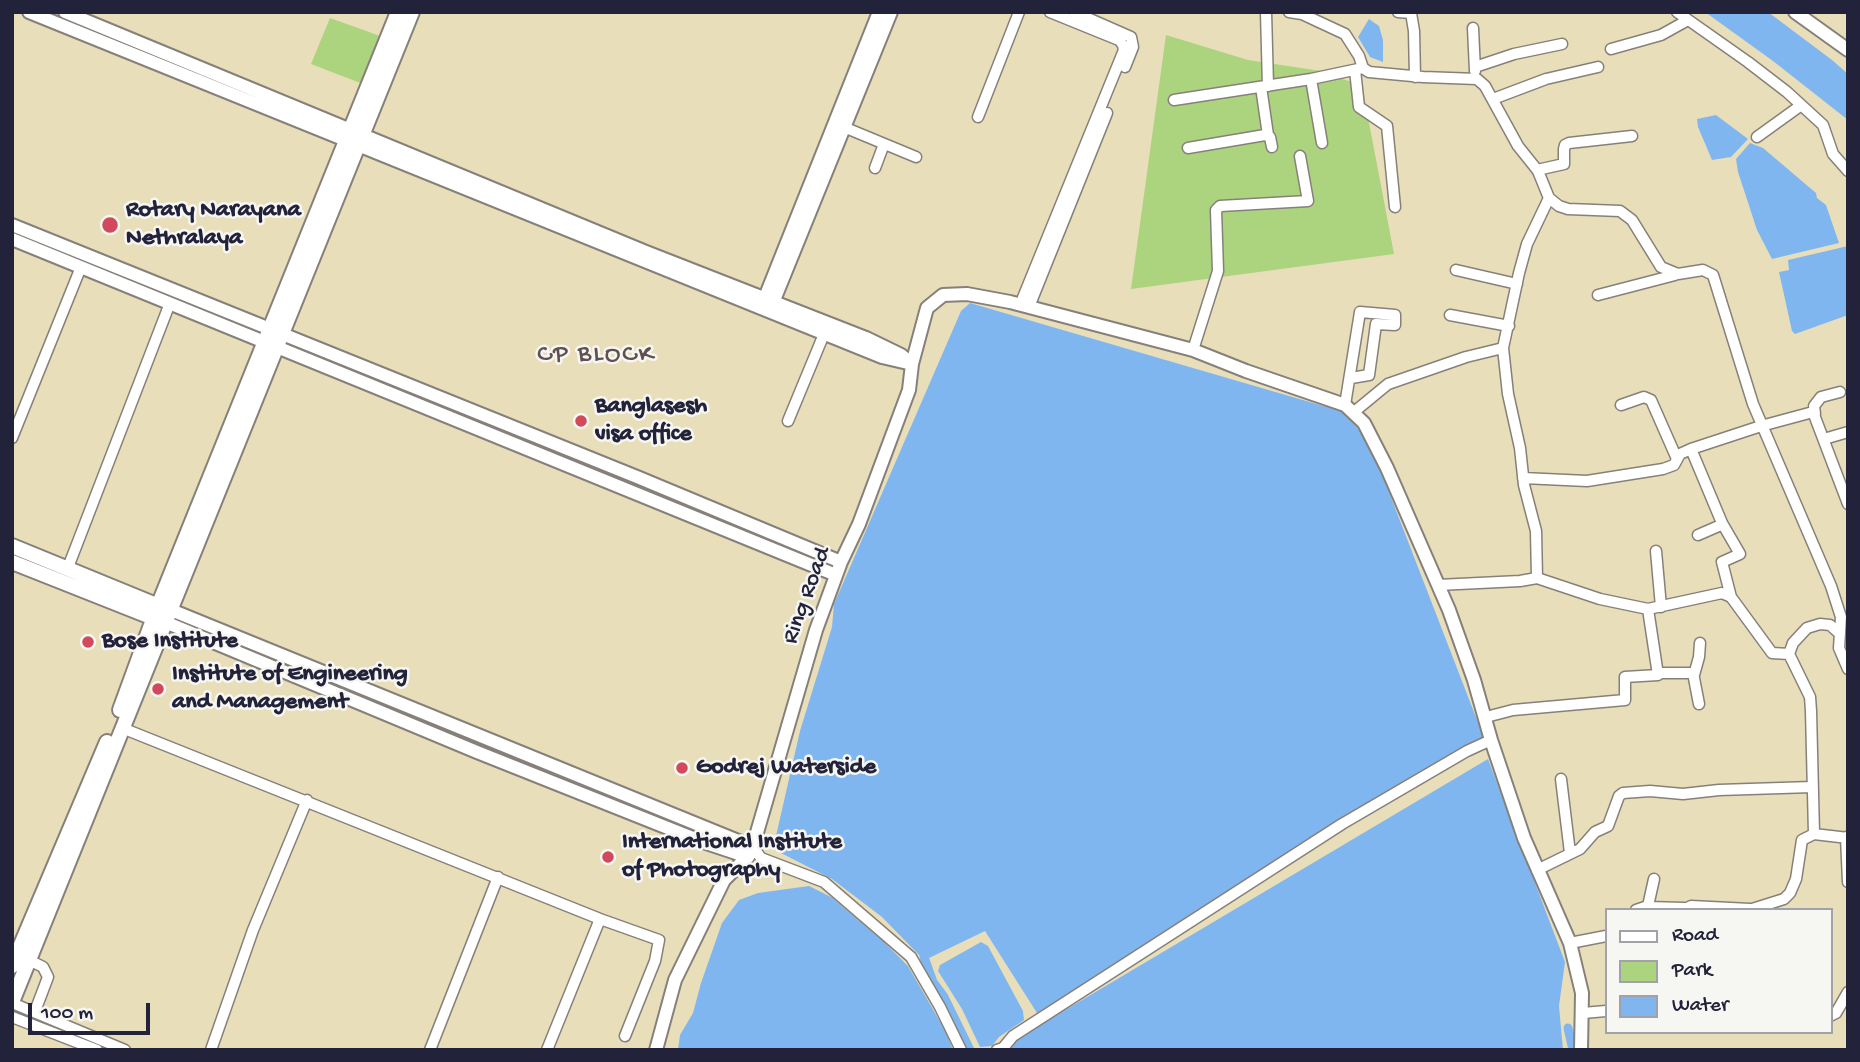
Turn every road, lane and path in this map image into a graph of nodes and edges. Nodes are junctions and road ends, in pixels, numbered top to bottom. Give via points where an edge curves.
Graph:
1 (29, 12) edge
2 (65, 12) edge
3 (398, 12) edge
4 (412, 12) edge
5 (1019, 12) edge
6 (1074, 12) edge
7 (1266, 12) edge
8 (1289, 12) edge
9 (1398, 12) edge
10 (1677, 12) edge
11 (1795, 12) edge
12 (887, 13) edge
13 (1054, 13) edge
14 (1302, 13) edge
15 (1409, 13) edge
16 (1688, 20) junction
17 (1473, 29) dead end
18 (1563, 44) dead end
19 (1611, 49) dead end
20 (1848, 50) edge
21 (1598, 66) dead end
22 (1475, 67) junction
23 (1359, 69) junction
24 (1415, 77) junction
25 (1475, 78) junction
26 (1311, 79) junction
27 (1265, 86) junction
28 (850, 99) junction
29 (1493, 99) junction
30 (1174, 100) dead end
31 (1800, 106) junction
32 (978, 117) dead end
33 (846, 128) junction
34 (1268, 135) junction
35 (1632, 136) dead end
36 (1757, 137) dead end
37 (355, 138) junction
38 (884, 144) junction
39 (1322, 144) dead end
40 (1272, 147) dead end
41 (1188, 148) dead end
42 (1300, 156) dead end
43 (916, 157) dead end
44 (875, 167) dead end
45 (1536, 170) junction
46 (1848, 171) edge
47 (1549, 198) junction
48 (1395, 207) dead end
49 (12, 225) edge
50 (12, 239) edge
51 (62, 245) junction
52 (55, 257) junction
53 (80, 267) junction
54 (1455, 270) dead end
55 (1678, 274) junction
56 (1517, 284) junction
57 (1598, 295) dead end
58 (170, 303) junction
59 (767, 306) junction
60 (1025, 306) junction
61 (1450, 315) dead end
62 (1509, 326) junction
63 (824, 334) junction
64 (275, 337) junction
65 (1503, 348) junction
66 (1193, 350) junction
67 (914, 358) junction
68 (1351, 378) junction
69 (1840, 392) dead end
70 (1621, 405) dead end
71 (1349, 408) junction
72 (1815, 414) junction
73 (788, 421) dead end
74 (1762, 426) junction
75 (1848, 432) edge
76 (12, 438) edge
77 (1824, 439) junction
78 (1691, 449) junction
79 (1677, 459) junction
80 (1524, 478) junction
81 (1848, 504) edge
82 (1722, 523) junction
83 (750, 531) junction
84 (1698, 535) dead end
85 (12, 546) edge
86 (1656, 551) dead end
87 (12, 562) edge
88 (841, 562) junction
89 (66, 570) junction
90 (836, 575) junction
91 (1537, 578) junction
92 (1438, 585) junction
93 (1731, 597) junction
94 (1661, 607) junction
95 (1648, 609) junction
96 (162, 614) junction
97 (1839, 633) junction
98 (1700, 643) dead end
99 (1789, 654) junction
100 (1848, 669) edge
101 (1658, 673) junction
102 (1694, 675) junction
103 (1699, 704) dead end
104 (1486, 718) junction
105 (118, 726) junction
106 (1491, 740) junction
107 (508, 747) junction
108 (501, 762) junction
109 (1561, 779) dead end
110 (1812, 787) junction
111 (307, 800) junction
112 (1814, 834) junction
113 (1847, 838) edge
114 (750, 852) junction
115 (1570, 853) junction
116 (1537, 870) junction
117 (498, 877) junction
118 (1654, 879) dead end
119 (1848, 882) edge
120 (1648, 907) junction
121 (1644, 908) edge
122 (1666, 908) edge
123 (1753, 908) edge
124 (600, 919) junction
125 (1604, 936) edge
126 (1570, 943) junction
127 (29, 960) junction
128 (12, 966) edge
129 (1848, 992) edge
130 (12, 1002) edge
131 (37, 1006) dead end
132 (1604, 1011) edge
133 (1583, 1013) junction
134 (1832, 1015) edge
135 (12, 1017) edge
136 (625, 1036) dead end
137 (97, 1050) edge
138 (125, 1050) edge
139 (212, 1050) edge
140 (429, 1050) edge
141 (547, 1050) edge
142 (656, 1050) edge
143 (961, 1050) edge
144 (997, 1050) edge
145 (1581, 1050) edge

1 - 37 street
2 - 37 street
3 - 37 main road
4 - 37 main road
5 - 32 street
6 - 60 street via 1129,35 1133,47
7 - 27 street
8 - 14 street
9 - 15 street
10 - 16 street
11 - 20 street
12 - 28 street
13 - 60 street via 1119,40 1124,50
14 - 23 street via 1345,34 1359,56
15 - 24 street
16 - 19 street via 1661,35
16 - 31 street
17 - 22 street
18 - 22 street
21 - 29 street
22 - 25 street
23 - 24 street
23 - 26 street
23 - 48 street via 1359,107 1387,126
24 - 25 street
25 - 29 street
26 - 27 street
26 - 39 street
27 - 30 street
27 - 34 street
28 - 33 street
28 - 59 street
29 - 45 street
31 - 36 street
31 - 46 street via 1823,125 1833,154
33 - 38 street
33 - 59 street
34 - 40 street
34 - 41 street
35 - 45 street via 1569,143 1564,164
37 - 59 street
37 - 64 main road
38 - 43 street
38 - 44 street
42 - 66 street via 1308,201 1220,206 1216,210 1218,271
45 - 47 street
47 - 55 street via 1568,209 1626,214 1661,267
47 - 56 street via 1527,244
49 - 51 street
50 - 52 street
51 - 52 street
51 - 64 street
52 - 53 street
53 - 58 street
53 - 76 street
54 - 56 street
55 - 57 street
55 - 74 street via 1703,270 1713,275
56 - 62 street
58 - 64 street
58 - 89 street
59 - 63 street
59 - 67 street
60 - 66 street
60 - 67 street, Ring Road via 977,295 943,295 927,308
61 - 62 street
62 - 65 street
63 - 67 street via 902,363
63 - 73 street
64 - 83 street
64 - 96 main road
65 - 71 street via 1396,381
65 - 80 street
66 - 71 street
67 - 88 street, Ring Road via 908,390
68 - 68 street via 1360,312 1395,316 1395,326 1376,324 1369,375
68 - 71 street
69 - 72 street via 1821,397 1814,406
70 - 79 street via 1644,397 1651,400
71 - 92 street via 1364,423 1384,462
72 - 74 street
72 - 77 street
74 - 78 street
74 - 97 street via 1831,586 1841,617
75 - 77 street
77 - 81 street
78 - 79 street
78 - 82 street
79 - 80 street via 1663,469 1608,479
80 - 91 street via 1536,531
82 - 84 street
82 - 93 street via 1740,554 1722,562
83 - 88 street
83 - 90 street
85 - 89 main road
86 - 94 street
87 - 96 main road
88 - 90 street, Ring Road
89 - 96 main road
90 - 114 street, Ring Road
91 - 92 street
91 - 95 street
92 - 104 street
93 - 94 street via 1722,593
93 - 99 street via 1772,653
94 - 95 street
95 - 101 street
96 - 105 main road
96 - 107 street via 338,676
96 - 108 street
97 - 99 street via 1830,625 1807,628
97 - 100 street via 1839,649
98 - 102 street
99 - 110 street via 1810,697
101 - 102 street via 1689,671
101 - 104 street via 1625,677 1623,701 1513,710
102 - 103 street
104 - 106 street
105 - 111 street
105 - 127 main road
105 - 128 main road
106 - 116 street
106 - 144 street via 1342,824
107 - 108 street
107 - 114 street
108 - 114 street via 703,842
109 - 115 street
110 - 112 street
110 - 115 street via 1623,793 1608,826
111 - 117 street
111 - 139 street via 253,930
112 - 113 street
112 - 123 street via 1802,840 1790,893
113 - 119 street
114 - 142 street, Ring Road via 724,880 675,980
114 - 143 street via 824,882 911,957
115 - 116 street
116 - 126 street
117 - 124 street
117 - 140 street
118 - 120 street
120 - 121 street
120 - 122 street
124 - 136 street via 660,941
124 - 141 street
125 - 126 street
126 - 133 street
127 - 130 main road
127 - 131 street via 43,967 48,977
129 - 134 street
130 - 138 street
132 - 133 street
133 - 145 street
135 - 137 street

